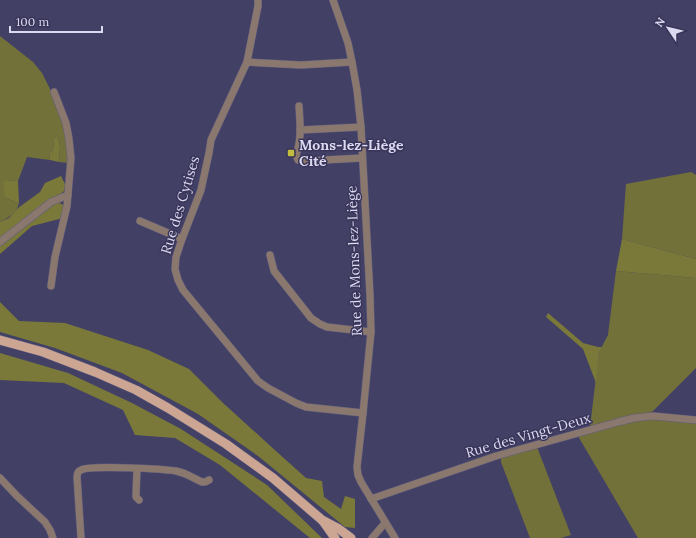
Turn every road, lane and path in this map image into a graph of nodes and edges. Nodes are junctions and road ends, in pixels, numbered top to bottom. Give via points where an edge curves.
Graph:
1 (258, 0) edge
2 (332, 0) edge
3 (247, 62) junction
4 (352, 62) junction
5 (54, 92) dead end
6 (299, 106) dead end
7 (360, 127) junction
8 (300, 130) junction
9 (362, 158) junction
10 (68, 195) junction
11 (140, 222) dead end
12 (182, 239) junction
13 (0, 242) edge
14 (270, 255) dead end
15 (51, 286) dead end
16 (371, 332) junction
17 (0, 340) edge
18 (363, 413) junction
19 (696, 420) edge
20 (137, 468) junction
21 (0, 478) edge
22 (209, 480) dead end
23 (371, 499) junction
24 (139, 500) dead end
25 (322, 520) junction
26 (385, 523) junction
27 (374, 536) edge
28 (53, 538) edge
29 (81, 538) edge
30 (335, 538) edge
31 (351, 538) edge
32 (395, 538) edge

1 - 3 street, Rue des Cytises
2 - 4 street, Rue de Mons-lez-Liège via 348,43
3 - 4 street via 301,65
3 - 12 street, Rue des Cytises via 211,140 201,190
4 - 7 street, Rue de Mons-lez-Liège
5 - 10 street via 66,123 69,139 71,158
6 - 8 street
7 - 8 street
7 - 9 street, Rue de Mons-lez-Liège
8 - 9 street via 296,155 298,160
9 - 16 street, Rue de Mons-lez-Liège
10 - 13 street via 51,202
10 - 15 street
11 - 12 street
12 - 18 street, Rue des Cytises via 175,268 183,290 258,381 306,407
14 - 16 street via 274,271 311,318 327,327
16 - 18 street, Rue de Mons-lez-Liège
17 - 25 main road via 43,352 136,390 226,444 273,478
18 - 23 street, Rue de Mons-lez-Liège via 357,467 361,482
19 - 23 street, Rue des Vingt-Deux via 653,416 634,418 496,456
20 - 22 street via 173,471 202,482
20 - 24 street via 136,497
20 - 29 street via 85,468 79,471 77,477
21 - 28 street via 45,522
23 - 26 street, Rue de Mons-lez-Liège
25 - 30 main road
25 - 31 main road
26 - 27 street
26 - 32 street, Rue de Mons-lez-Liège

